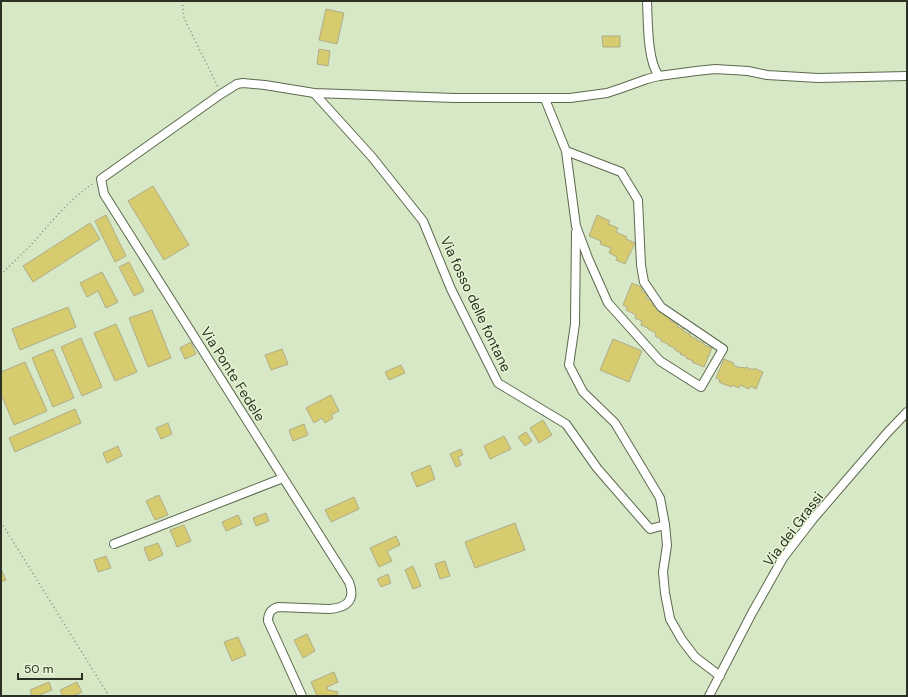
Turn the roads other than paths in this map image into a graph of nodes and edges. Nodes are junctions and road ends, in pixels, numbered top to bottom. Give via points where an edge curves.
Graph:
1 (647, 1) edge
2 (659, 76) junction
3 (907, 76) edge
4 (314, 93) junction
5 (544, 99) junction
6 (566, 151) junction
7 (576, 226) junction
8 (907, 412) edge
9 (283, 478) junction
10 (665, 525) junction
11 (114, 544) dead end
12 (720, 676) junction
13 (302, 696) edge
14 (709, 696) edge

1 - 2 street via 651,52 654,68
2 - 3 street via 715,69 818,78
2 - 5 street via 599,95
4 - 5 street
4 - 9 street, Via Ponte Fedele via 265,85 236,84 101,179 104,194
4 - 10 street, Via fosso delle fontane via 372,157 423,221 451,288 498,383 566,424 597,468 650,529
5 - 6 street
6 - 7 street
6 - 7 street via 621,172 638,200 644,282 661,307 722,349 701,387 660,361 608,303
7 - 10 street via 574,324 569,365 583,392 615,423 660,498
8 - 12 street, Via dei Grassi via 818,514 784,558
9 - 11 street
9 - 13 street, Via Ponte Fedele via 351,587 348,602 337,609 278,607 269,614 269,623
10 - 12 street via 667,545 663,572 670,618 695,657
12 - 14 street, Via dei Grassi

